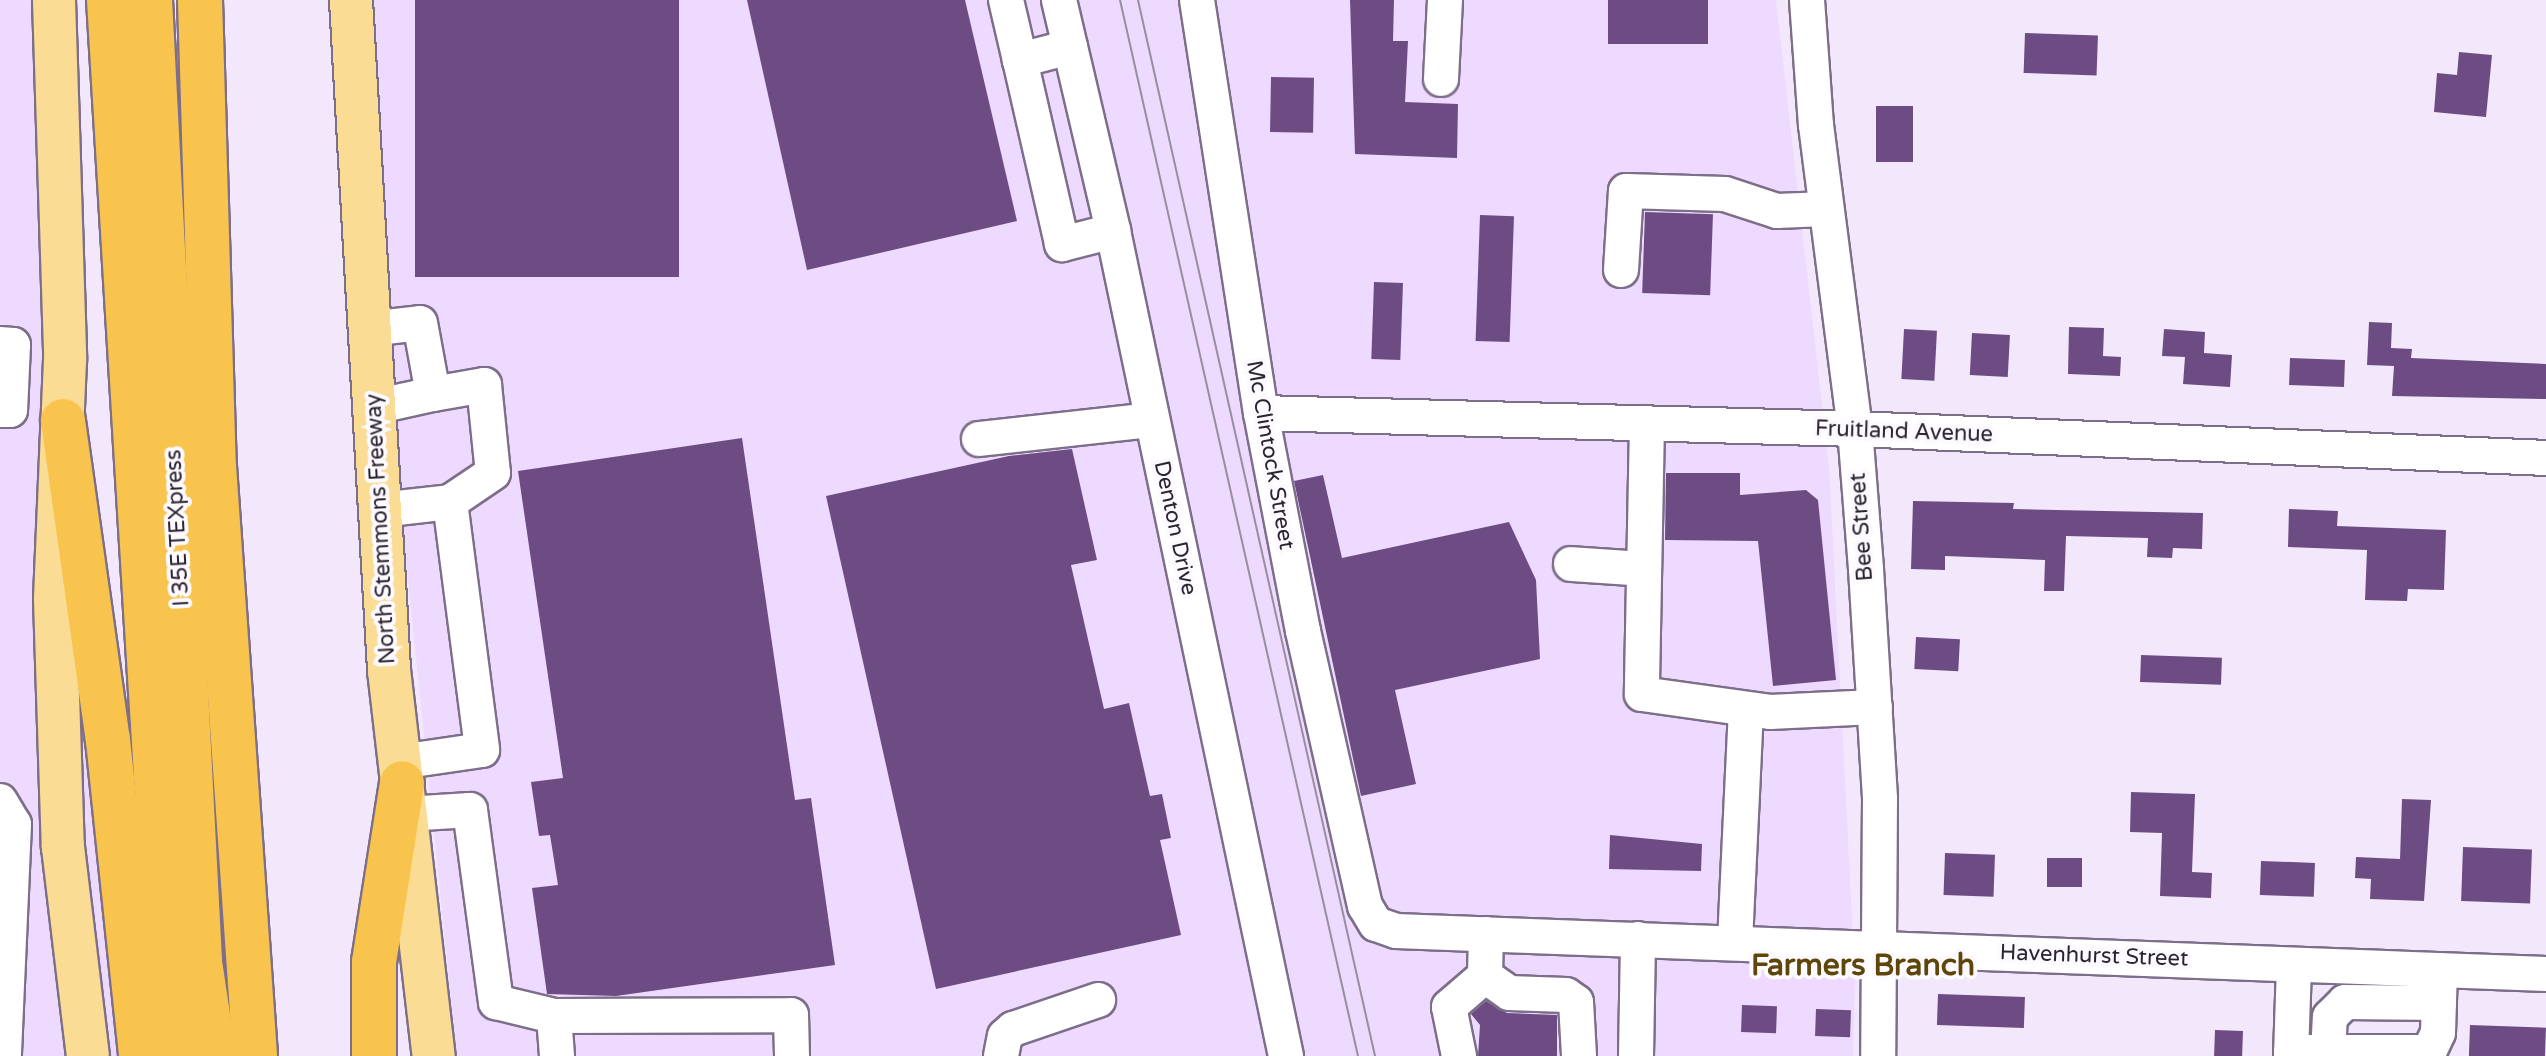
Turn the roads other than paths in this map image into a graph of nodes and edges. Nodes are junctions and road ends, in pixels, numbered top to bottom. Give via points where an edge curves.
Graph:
1 (54, 0) edge
2 (109, 0) edge
3 (150, 0) edge
4 (200, 0) edge
5 (351, 0) edge
6 (1006, 0) edge
7 (1059, 0) edge
8 (1197, 0) edge
9 (1445, 0) edge
10 (1807, 0) edge
11 (1070, 47) junction
12 (1020, 60) junction
13 (1441, 79) dead end
14 (1826, 209) junction
15 (1113, 231) junction
16 (1621, 270) dead end
17 (369, 329) junction
18 (6, 350) edge
19 (65, 360) junction
20 (433, 394) junction
21 (374, 407) junction
22 (0, 410) edge
23 (1261, 413) junction
24 (1151, 420) junction
25 (63, 421) junction
26 (1647, 423) junction
27 (1855, 429) junction
28 (979, 439) dead end
29 (2546, 458) edge
30 (450, 502) junction
31 (380, 510) junction
32 (1571, 564) dead end
33 (1644, 569) junction
34 (1875, 707) junction
35 (1746, 709) junction
36 (402, 786) junction
37 (0, 801) edge
38 (1365, 906) joint
39 (1486, 934) junction
40 (1638, 939) junction
41 (1735, 942) junction
42 (1881, 947) junction
43 (2294, 965) junction
44 (3, 974) edge
45 (2546, 974) edge
46 (1485, 976) junction
47 (2439, 987) junction
48 (1098, 1000) dead end
49 (554, 1016) junction
50 (2328, 1053) junction
51 (2291, 1054) edge
52 (4, 1056) edge
53 (88, 1056) edge
54 (141, 1056) edge
55 (180, 1056) edge
56 (214, 1056) edge
57 (255, 1056) edge
58 (374, 1056) edge
59 (434, 1056) edge
60 (557, 1056) edge
61 (792, 1056) edge
62 (1001, 1056) edge
63 (1286, 1056) edge
64 (1459, 1056) edge
65 (1579, 1056) edge
66 (1636, 1056) edge
67 (1878, 1056) edge

1 - 19 main road
2 - 55 highway via 156,776
3 - 56 highway, I 35E TEXpress via 200,962
4 - 57 highway via 214,466
5 - 17 main road, North Stemmons Freeway
6 - 12 street
7 - 11 street, Denton Drive
8 - 23 street, Mc Clintock Street
9 - 13 street
10 - 14 street, Bee Street
11 - 12 street
11 - 15 street, Denton Drive
12 - 15 street via 1062,244
14 - 16 street via 1777,211 1725,194 1626,191
14 - 27 street, Bee Street
15 - 24 street, Denton Drive
17 - 20 street via 420,323
17 - 21 main road, North Stemmons Freeway
18 - 19 street
18 - 22 street via 10,410
19 - 25 main road
20 - 21 street
20 - 30 street via 484,385 493,473
21 - 31 main road, North Stemmons Freeway
23 - 26 street, Fruitland Avenue
23 - 38 street, Mc Clintock Street
24 - 28 street
24 - 63 street, Denton Drive
25 - 53 main road via 55,599 63,847
25 - 54 highway via 108,740
26 - 27 street, Fruitland Avenue
26 - 33 street
27 - 29 street, Fruitland Avenue
27 - 34 street, Bee Street
30 - 31 street
30 - 36 street via 482,750
31 - 36 main road, North Stemmons Freeway
32 - 33 street
33 - 35 street via 1642,694
34 - 35 street
34 - 42 street, Bee Street
35 - 41 street
36 - 49 street via 470,810 496,1002
36 - 58 highway via 374,962
36 - 59 main road, North Stemmons Freeway
37 - 44 street via 14,824
38 - 39 street, Havenhurst Street via 1376,924 1396,931
39 - 40 street, Havenhurst Street
39 - 46 street
40 - 41 street, Havenhurst Street
40 - 66 street
41 - 42 street, Havenhurst Street
42 - 43 street, Havenhurst Street
42 - 67 street, Bee Street
43 - 47 street, Havenhurst Street
43 - 51 street
44 - 52 street
45 - 47 street, Havenhurst Street
46 - 64 street via 1449,1007
46 - 65 street via 1509,993 1566,995 1576,1002
47 - 50 street via 2335,1008
47 - 50 street via 2434,1045 2417,1055
48 - 62 street via 1013,1029 1005,1036
49 - 60 street
49 - 61 street via 791,1015
50 - 51 street

